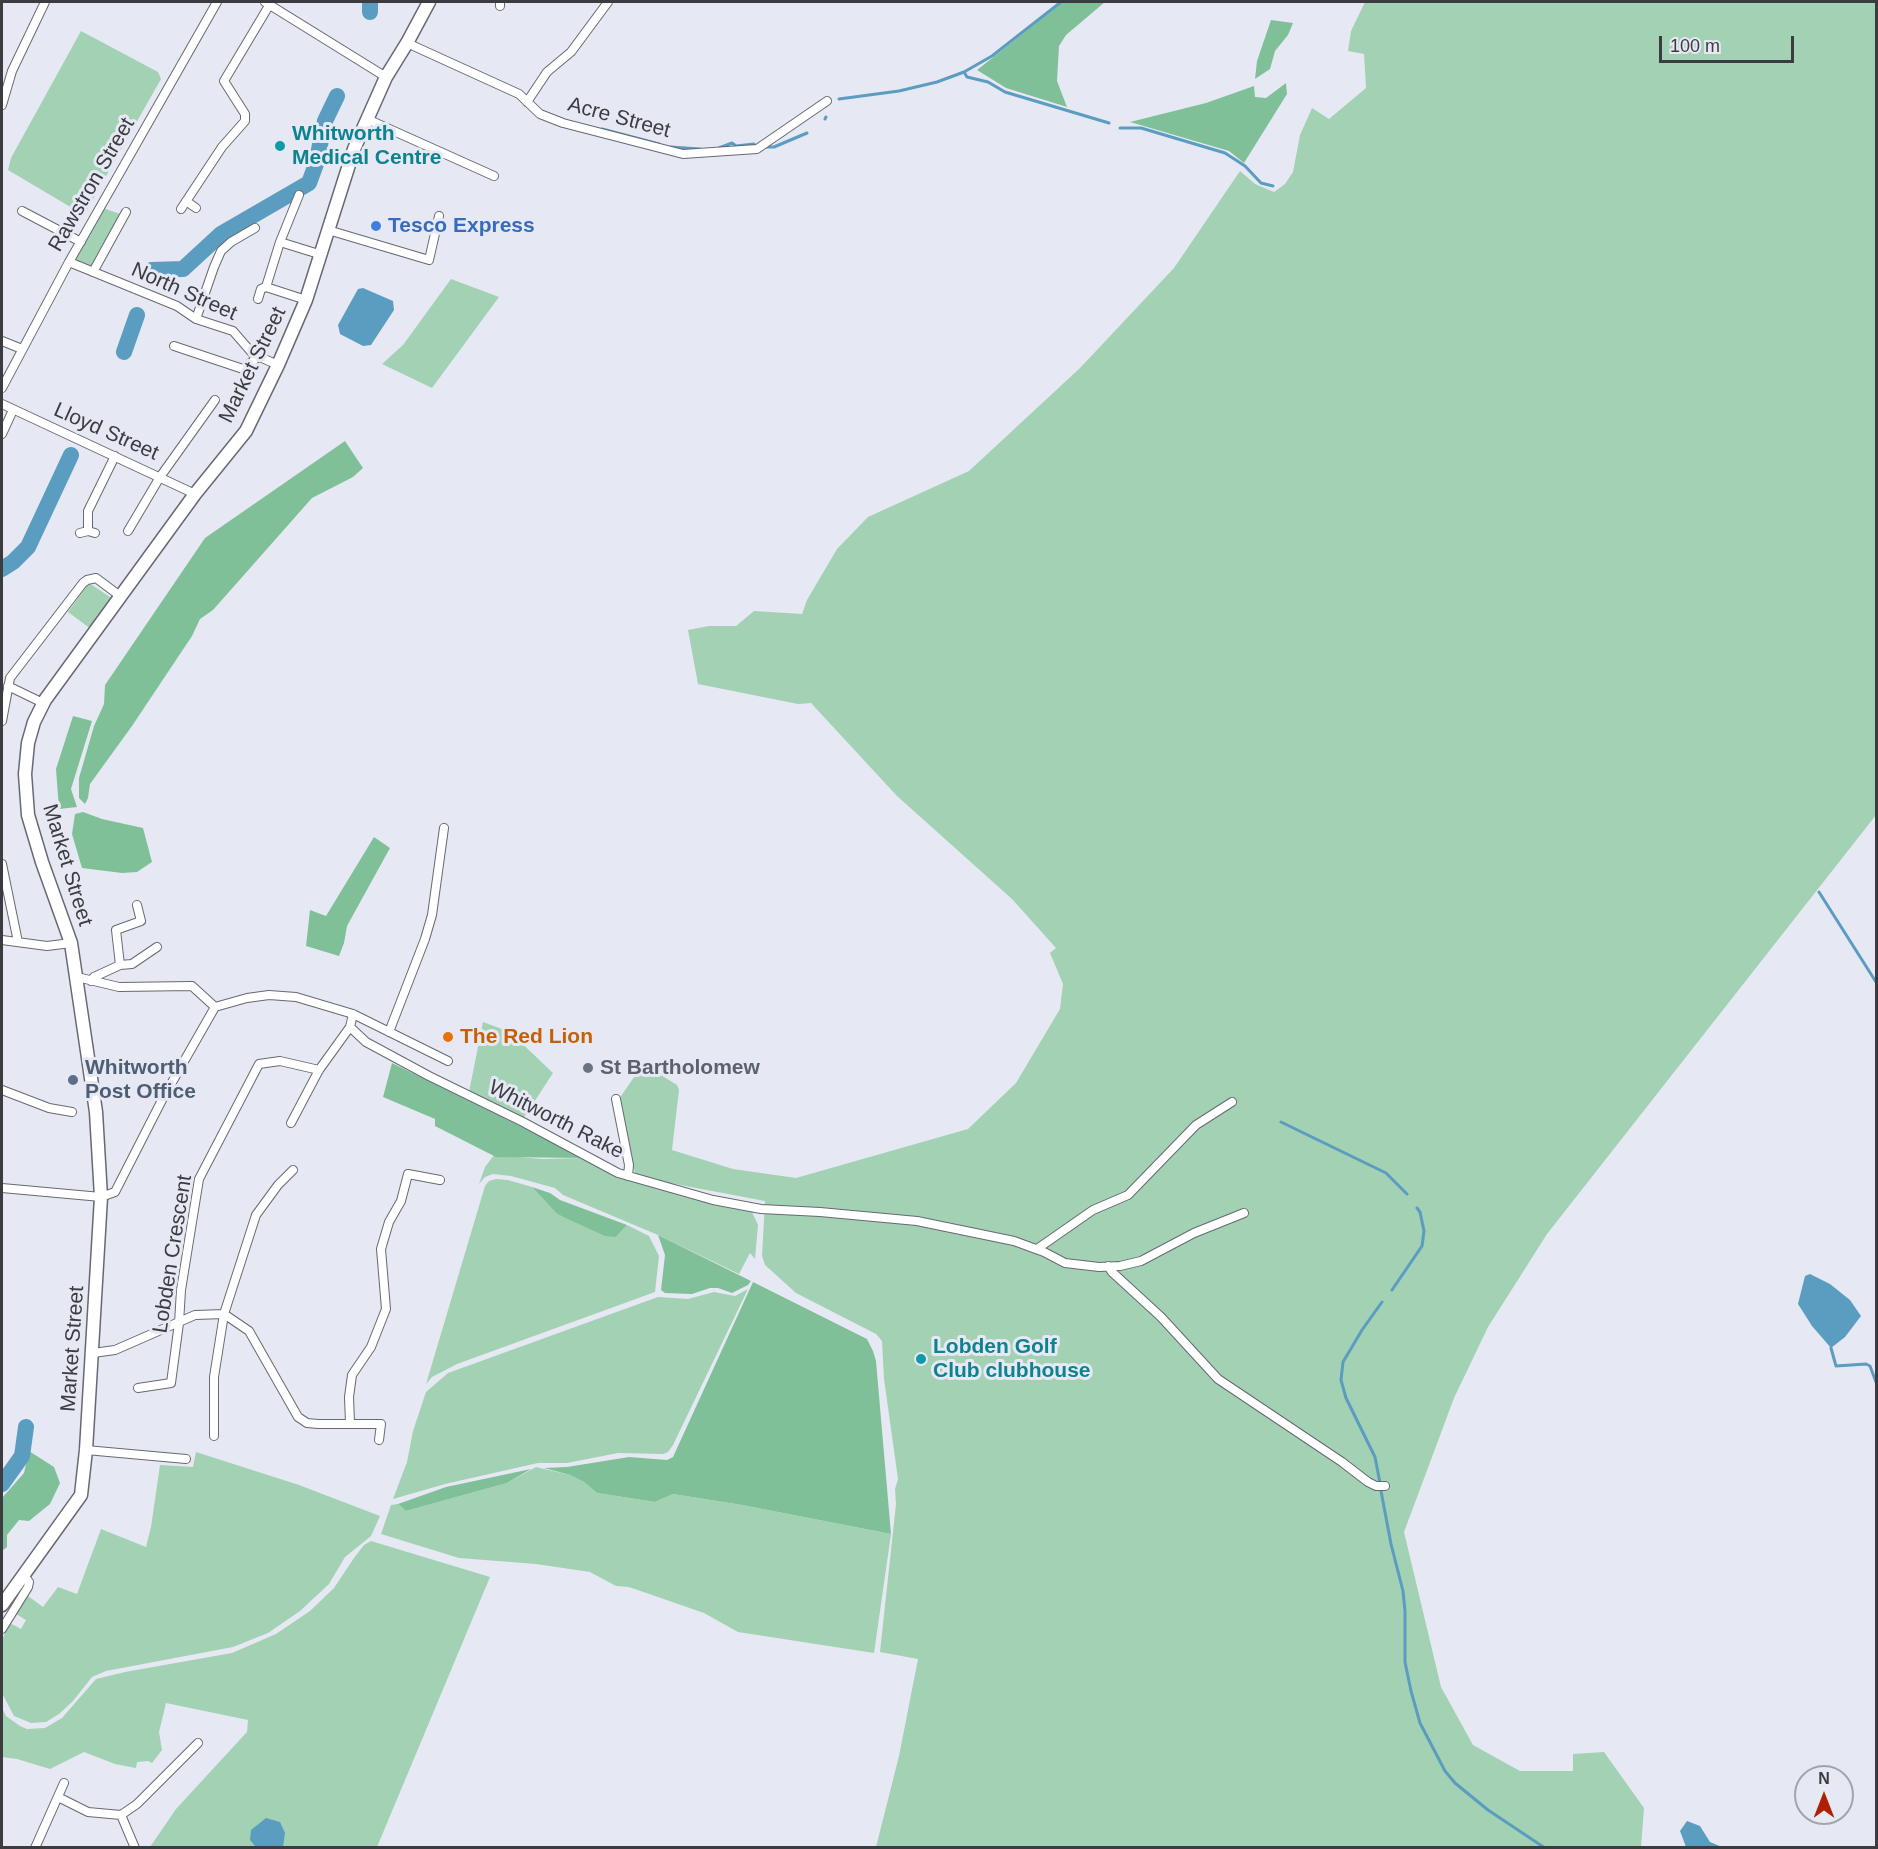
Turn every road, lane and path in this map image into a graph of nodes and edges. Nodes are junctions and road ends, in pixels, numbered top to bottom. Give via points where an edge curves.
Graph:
1 (45, 2) edge
2 (217, 2) edge
3 (429, 2) edge
4 (608, 2) edge
5 (267, 3) edge
6 (407, 43) junction
7 (386, 77) junction
8 (827, 101) dead end
9 (527, 102) junction
10 (2, 105) edge
11 (367, 119) junction
12 (494, 176) dead end
13 (299, 195) dead end
14 (186, 201) junction
15 (196, 208) dead end
16 (181, 209) dead end
17 (22, 211) dead end
18 (126, 212) dead end
19 (439, 216) dead end
20 (255, 228) dead end
21 (328, 230) junction
22 (81, 242) junction
23 (280, 242) junction
24 (321, 255) junction
25 (69, 262) junction
26 (93, 272) junction
27 (266, 287) junction
28 (258, 299) dead end
29 (306, 300) junction
30 (196, 319) junction
31 (2, 341) edge
32 (174, 346) dead end
33 (22, 349) junction
34 (258, 357) junction
35 (278, 365) junction
36 (2, 388) edge
37 (215, 400) dead end
38 (2, 404) edge
39 (13, 410) junction
40 (2, 434) edge
41 (115, 456) junction
42 (160, 477) junction
43 (195, 494) junction
44 (128, 531) dead end
45 (87, 532) dead end
46 (120, 596) junction
47 (8, 686) junction
48 (43, 703) junction
49 (2, 721) edge
50 (444, 828) dead end
51 (2, 864) edge
52 (136, 905) dead end
53 (2, 940) edge
54 (18, 942) junction
55 (71, 943) junction
56 (157, 946) dead end
57 (120, 965) junction
58 (77, 977) junction
59 (91, 981) junction
60 (215, 1007) junction
61 (353, 1014) junction
62 (350, 1027) junction
63 (389, 1032) junction
64 (448, 1060) dead end
65 (319, 1070) junction
66 (2, 1090) edge
67 (616, 1099) dead end
68 (1232, 1102) dead end
69 (72, 1112) dead end
70 (291, 1123) dead end
71 (293, 1170) dead end
72 (628, 1176) junction
73 (440, 1180) dead end
74 (2, 1188) edge
75 (101, 1197) junction
76 (1244, 1213) dead end
77 (1037, 1249) junction
78 (1108, 1266) junction
79 (224, 1314) junction
80 (179, 1323) junction
81 (93, 1353) junction
82 (138, 1388) dead end
83 (350, 1423) junction
84 (214, 1436) dead end
85 (379, 1440) dead end
86 (86, 1450) junction
87 (186, 1459) dead end
88 (1384, 1486) dead end
89 (23, 1574) junction
90 (2, 1605) edge
91 (2, 1629) edge
92 (198, 1743) dead end
93 (64, 1783) dead end
94 (58, 1797) junction
95 (121, 1815) junction
96 (34, 1848) edge
97 (135, 1848) edge

1 - 10 street via 12,71
2 - 22 street, Rawstron Street
3 - 6 main road, Market Street
4 - 9 street via 571,52 546,72
5 - 7 street
5 - 14 street via 224,81 245,114 245,121 222,147
6 - 7 main road, Market Street
6 - 9 street, Acre Street via 519,94
7 - 11 main road, Market Street
8 - 9 street, Acre Street via 757,149 683,154 563,123 540,114
11 - 12 street
11 - 21 main road, Market Street
13 - 23 street
14 - 15 street
14 - 16 street
17 - 22 street
18 - 26 street
19 - 21 street via 429,260
20 - 30 street via 221,251
21 - 24 main road, Market Street
22 - 25 street, Rawstron Street
23 - 24 street
23 - 27 street
24 - 29 main road, Market Street
25 - 26 street, North Street
25 - 33 street, Rawstron Street
26 - 30 street, North Street via 177,306
27 - 28 street via 261,289
27 - 29 street
29 - 35 main road, Market Street
30 - 34 street, North Street via 233,331
31 - 33 street
32 - 34 street via 243,369
33 - 36 street, Rawstron Street
34 - 35 street, North Street
35 - 43 main road, Market Street via 246,431
37 - 42 street
38 - 39 street, Lloyd Street
39 - 40 street
39 - 41 street, Lloyd Street
41 - 42 street, Lloyd Street
41 - 45 street via 88,511
42 - 43 street, Lloyd Street
42 - 44 street
43 - 46 main road, Market Street
46 - 47 street via 100,580 87,579 16,668
46 - 48 main road, Market Street
47 - 48 street
47 - 49 street
48 - 55 main road, Market Street via 28,743 26,795 34,839
50 - 63 street via 428,931
51 - 54 street
52 - 57 street via 141,921 116,930
53 - 54 street
54 - 55 street via 47,946
55 - 58 main road, Market Street
56 - 57 street via 132,964
57 - 59 street
58 - 59 street
58 - 75 main road, Market Street via 96,1112
59 - 60 street via 119,987 192,986
60 - 61 street via 282,995
60 - 75 street via 115,1192
61 - 62 street
61 - 63 street
62 - 65 street
62 - 72 street, Whitworth Rake via 366,1042 429,1076
63 - 64 street
65 - 70 street
65 - 80 street, Lobden Crescent via 280,1061 259,1064 199,1179
66 - 69 street
67 - 72 street
68 - 77 street via 1196,1125 1128,1195 1093,1210
71 - 79 street via 256,1215
72 - 77 street, Whitworth Rake via 761,1209 917,1221
73 - 83 street via 408,1174 401,1202 389,1222 381,1249 386,1309 371,1347 352,1375
74 - 75 street
75 - 81 main road, Market Street
76 - 78 street, Whitworth Rake via 1194,1233 1141,1262
77 - 78 street, Whitworth Rake via 1065,1263
78 - 88 street via 1218,1379 1368,1482
79 - 80 street via 195,1315
79 - 83 street via 249,1331 298,1418 308,1423
79 - 84 street via 214,1377
80 - 81 street via 115,1350
80 - 82 street, Lobden Crescent via 171,1383
81 - 86 main road, Market Street
83 - 85 street via 381,1424
86 - 87 street
86 - 89 main road, Market Street via 81,1495
89 - 90 main road, Market Street
89 - 91 street via 28,1587
92 - 95 street
93 - 94 street
94 - 95 street via 88,1812
94 - 96 street
95 - 97 street

